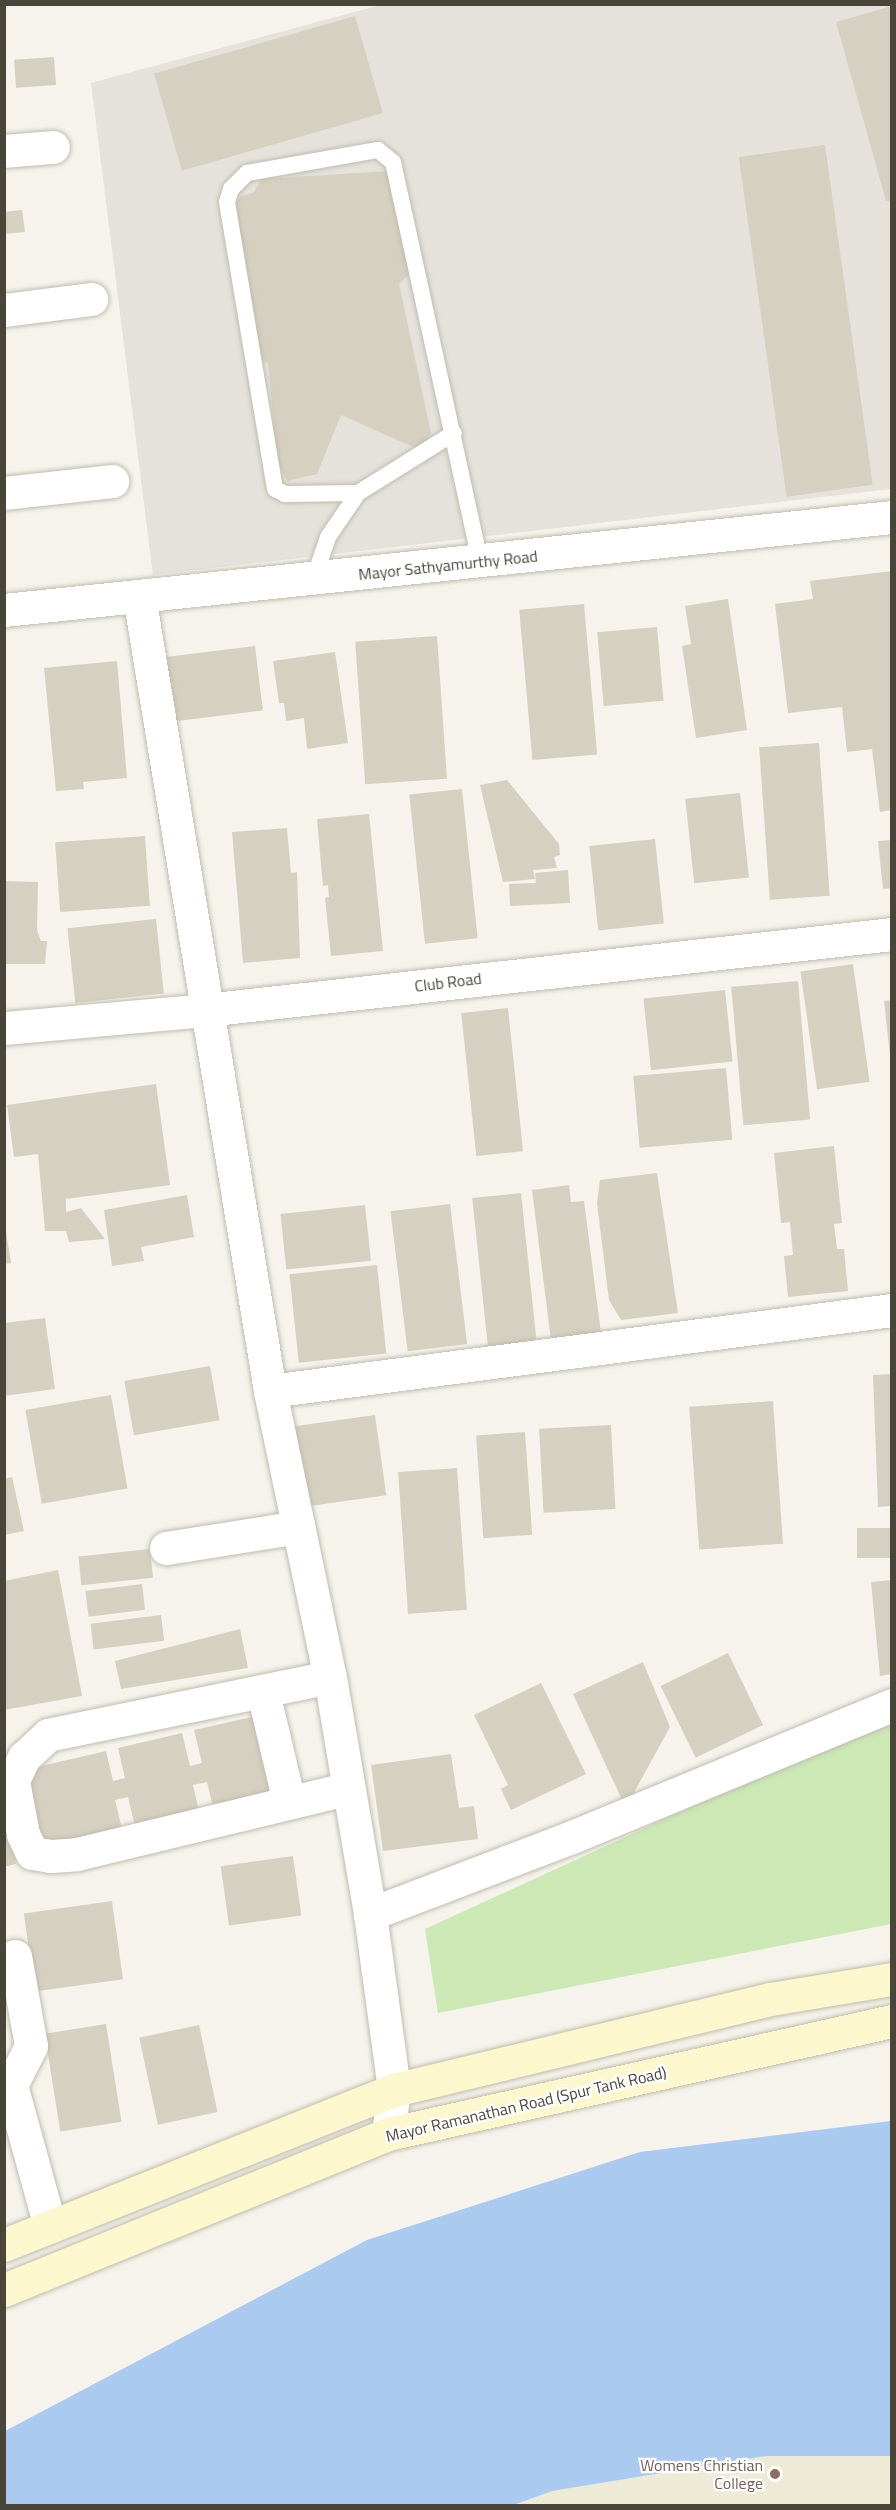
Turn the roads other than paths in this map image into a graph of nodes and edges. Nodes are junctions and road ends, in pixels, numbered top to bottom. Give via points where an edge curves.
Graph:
1 (53, 147) dead end
2 (4, 151) edge
3 (91, 299) dead end
4 (4, 310) edge
5 (454, 433) junction
6 (112, 481) dead end
7 (4, 493) edge
8 (358, 493) junction
9 (891, 517) edge
10 (480, 562) junction
11 (314, 578) junction
12 (139, 596) junction
13 (4, 610) edge
14 (891, 934) edge
15 (205, 1010) junction
16 (4, 1028) edge
17 (891, 1310) edge
18 (270, 1391) junction
19 (298, 1527) junction
20 (166, 1548) dead end
21 (330, 1677) junction
22 (262, 1692) junction
23 (891, 1705) edge
24 (346, 1789) junction
25 (289, 1802) junction
26 (370, 1914) junction
27 (15, 1956) dead end
28 (891, 1979) edge
29 (891, 2021) edge
30 (394, 2090) junction
31 (388, 2134) junction
32 (50, 2227) junction
33 (4, 2245) edge
34 (4, 2290) edge

1 - 2 street
3 - 4 street
5 - 8 lane
5 - 8 lane via 388,154 378,150 248,173 231,189 227,202 272,481 275,489 285,494
5 - 10 lane
6 - 7 street
8 - 11 lane via 328,537
9 - 10 street, Mayor Sathyamurthy Road
10 - 11 street, Mayor Sathyamurthy Road
11 - 12 street, Mayor Sathyamurthy Road
12 - 13 street, Mayor Sathyamurthy Road
12 - 15 street
14 - 15 street, Club Road
15 - 16 street, Club Road
15 - 18 street
17 - 18 street
18 - 19 street
19 - 20 street
19 - 21 street
21 - 22 street
21 - 24 street
22 - 25 street
22 - 25 street via 48,1735 24,1757 13,1781 23,1834 32,1853 77,1854
23 - 26 street via 572,1837
24 - 25 street
24 - 26 street
26 - 30 street
27 - 32 street via 31,2046 11,2085
28 - 30 main road via 770,1999
29 - 31 main road, Mayor Ramanathan Road (Spur Tank Road)
30 - 31 street
30 - 32 main road
31 - 34 main road, Mayor Ramanathan Road (Spur Tank Road)
32 - 33 main road

